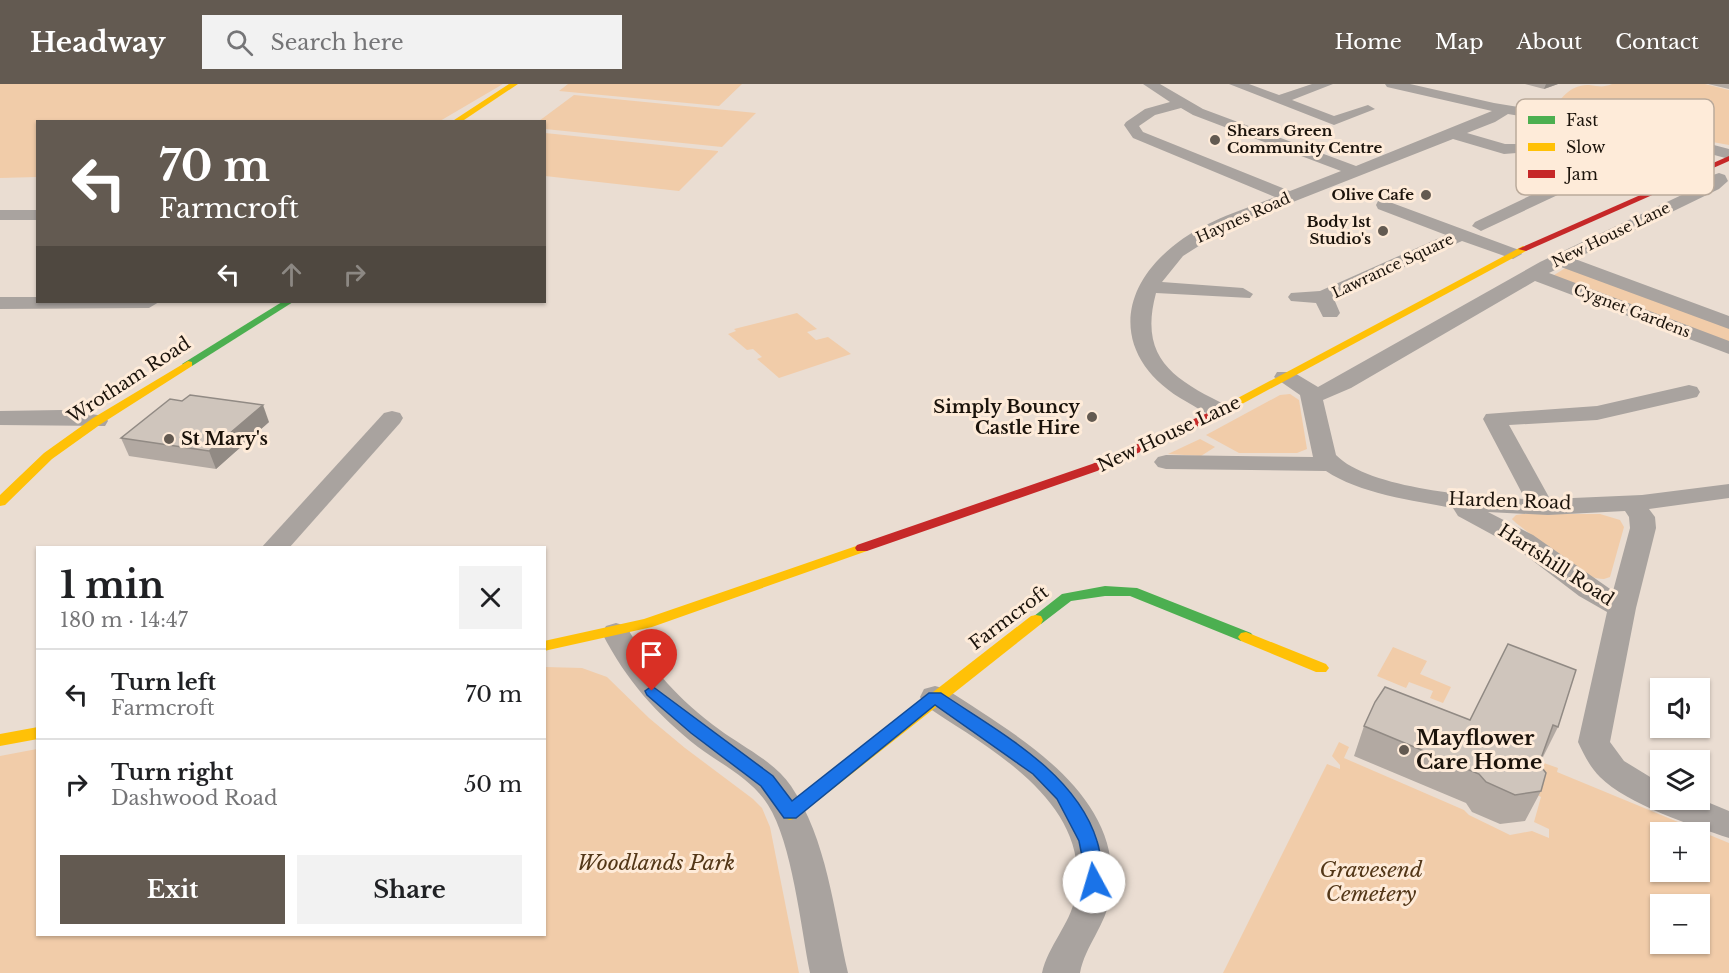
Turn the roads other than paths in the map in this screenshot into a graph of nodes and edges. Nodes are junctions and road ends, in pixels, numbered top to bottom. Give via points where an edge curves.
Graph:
1 (514, 84) edge
2 (1150, 84) edge
3 (1236, 84) edge
4 (1326, 84) edge
5 (1392, 84) edge
6 (1279, 100) junction
7 (1182, 104) junction
8 (1368, 109) dead end
9 (1505, 109) junction
10 (1516, 111) edge
11 (458, 120) edge
12 (1452, 134) junction
13 (1516, 147) edge
14 (1714, 152) edge
15 (1729, 156) edge
16 (1714, 163) edge
17 (1355, 171) junction
18 (1546, 195) edge
19 (1643, 195) edge
20 (1694, 195) edge
21 (1289, 197) junction
22 (1496, 203) dead end
23 (1383, 205) dead end
24 (1515, 210) junction
25 (0, 215) edge
26 (36, 215) edge
27 (1481, 226) dead end
28 (1462, 234) junction
29 (1513, 254) junction
30 (1560, 260) junction
31 (1535, 274) junction
32 (1148, 286) junction
33 (1243, 294) dead end
34 (1298, 297) dead end
35 (0, 303) edge
36 (36, 303) edge
37 (286, 303) edge
38 (1729, 323) edge
39 (1729, 348) edge
40 (1285, 377) junction
41 (1689, 392) dead end
42 (1311, 394) junction
43 (1220, 411) junction
44 (0, 418) edge
45 (392, 418) dead end
46 (97, 421) junction
47 (1166, 462) dead end
48 (1329, 464) junction
49 (1729, 491) edge
50 (0, 502) edge
51 (1461, 502) junction
52 (1632, 503) junction
53 (1541, 506) junction
54 (276, 546) edge
55 (1622, 608) junction
56 (616, 633) junction
57 (546, 646) edge
58 (1321, 668) dead end
59 (935, 697) junction
60 (36, 733) edge
61 (0, 740) edge
62 (1650, 792) edge
63 (1691, 810) edge
64 (790, 813) junction
65 (1729, 825) edge
66 (829, 973) edge
67 (1060, 973) edge

1 - 11 street
2 - 7 street
3 - 6 street
4 - 6 street
5 - 9 street
6 - 8 street via 1334,121
7 - 17 street
7 - 21 street via 1150,112 1131,125 1138,135
9 - 10 street
9 - 12 street, Haynes Road
12 - 13 street via 1498,148
12 - 17 street, Haynes Road
14 - 15 street
15 - 16 street, New House Lane
17 - 21 street, Haynes Road
18 - 24 street
19 - 29 street, New House Lane
20 - 30 street, New House Lane
21 - 32 street, Haynes Road via 1192,240 1168,260
22 - 24 street
23 - 28 street, Lawrance Square
24 - 27 street
25 - 26 street
28 - 29 street, Lawrance Square
28 - 34 street, Lawrance Square via 1327,305
29 - 40 street, New House Lane
30 - 31 street, New House Lane
30 - 38 street, Cygnet Gardens
31 - 39 street, Cygnet Gardens
31 - 42 street, New House Lane via 1343,383
32 - 33 street
32 - 43 street, Haynes Road via 1141,317 1144,351 1174,385
35 - 36 street
37 - 46 street, Wrotham Road
40 - 42 street
40 - 43 street, New House Lane
41 - 53 street via 1597,413 1494,419
42 - 48 street
43 - 56 street, New House Lane via 1133,454 1025,494
44 - 46 street
45 - 54 street
46 - 50 street, Wrotham Road via 48,456
47 - 48 street, New House Lane
48 - 51 street, Harden Road via 1404,492
49 - 52 street, Harden Road
51 - 53 street, Harden Road
51 - 55 street, Hartshill Road via 1467,511 1524,541 1589,591
52 - 53 street, Harden Road
52 - 55 street, Hartshill Road via 1641,514 1643,525
55 - 62 street, Hartshill Road via 1594,742 1618,775
56 - 57 street, New House Lane
56 - 64 street via 637,673 652,691 688,723 767,781
58 - 59 street, Farmcroft via 1132,591 1105,591 1067,597
59 - 64 street, Farmcroft
59 - 67 street via 1052,781 1070,803 1083,829 1093,857 1094,890 1090,910
60 - 61 street
63 - 65 street
64 - 66 street

